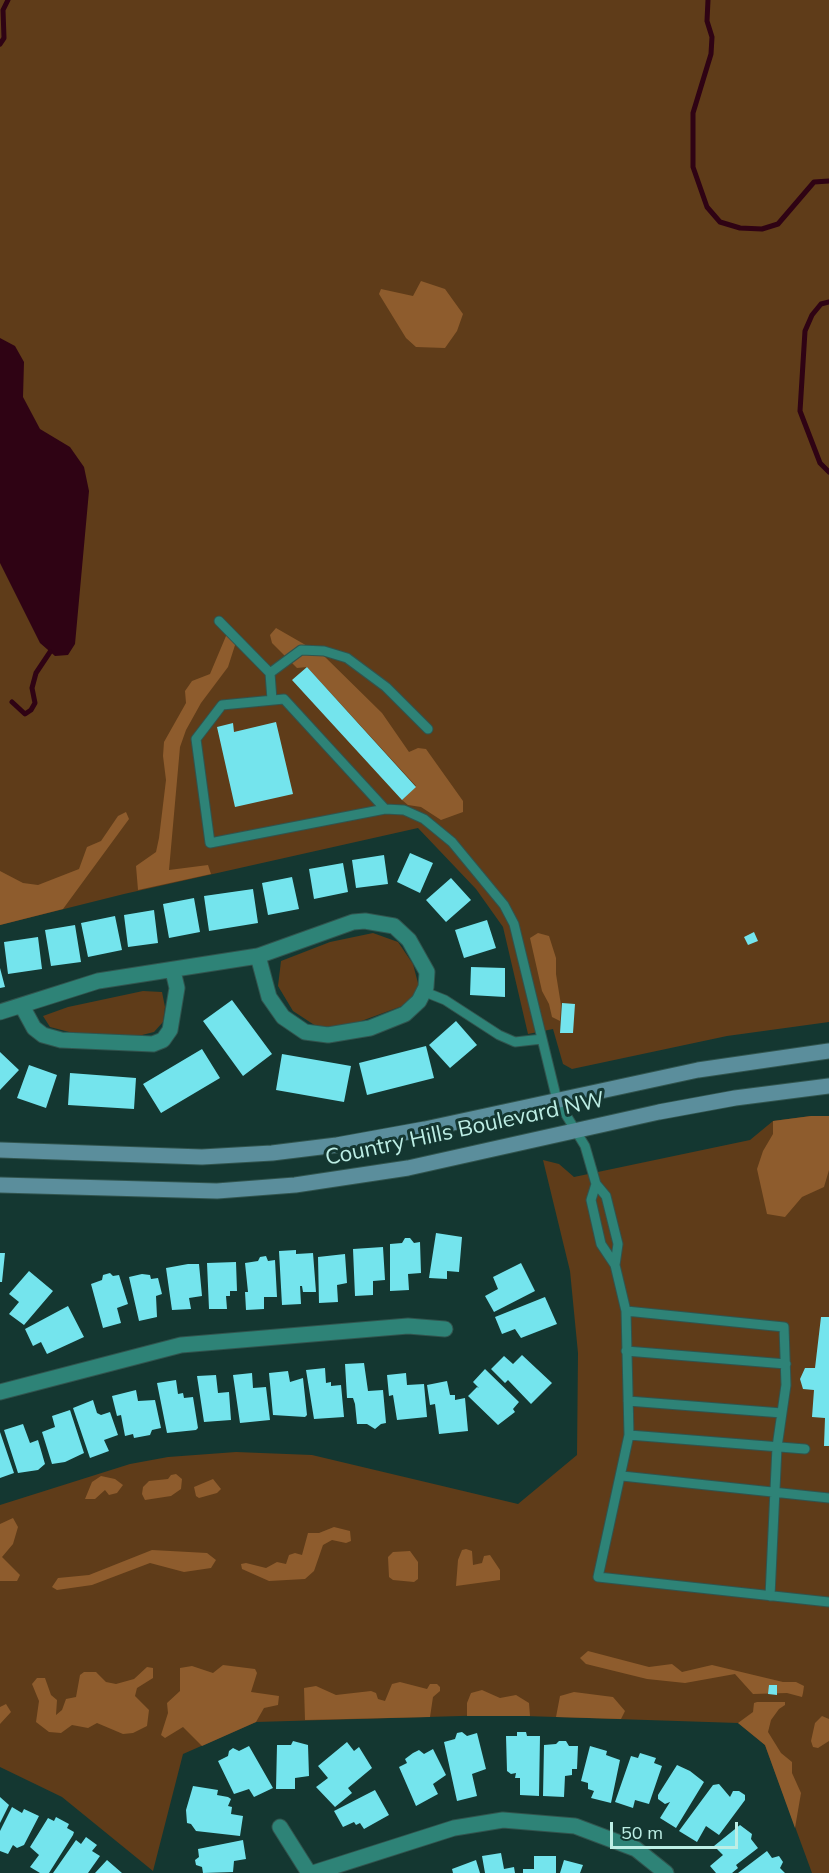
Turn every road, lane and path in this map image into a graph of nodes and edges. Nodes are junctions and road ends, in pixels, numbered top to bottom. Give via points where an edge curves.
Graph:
1 (219, 621) dead end
2 (270, 673) junction
3 (272, 700) junction
4 (428, 729) dead end
5 (385, 808) junction
6 (258, 956) junction
7 (173, 971) junction
8 (425, 993) junction
9 (22, 1005) junction
10 (0, 1012) edge
11 (542, 1039) junction
12 (829, 1051) edge
13 (829, 1086) edge
14 (557, 1100) junction
15 (574, 1130) junction
16 (0, 1150) edge
17 (596, 1184) junction
18 (0, 1185) edge
19 (615, 1265) junction
20 (626, 1311) junction
21 (445, 1329) dead end
22 (626, 1351) junction
23 (786, 1364) junction
24 (0, 1392) edge
25 (628, 1401) junction
26 (782, 1413) junction
27 (629, 1435) junction
28 (777, 1447) junction
29 (805, 1449) dead end
30 (622, 1476) junction
31 (775, 1492) junction
32 (829, 1498) edge
33 (770, 1596) junction
34 (829, 1602) edge
35 (280, 1827) dead end
36 (311, 1873) edge
37 (666, 1873) edge

1 - 2 lane
2 - 3 lane
2 - 4 lane via 301,650 347,658 386,687
3 - 5 lane via 284,699
3 - 5 lane via 222,705 196,739 210,843
5 - 11 lane via 404,810 424,819 452,842 504,905 514,924
6 - 7 street
6 - 8 street via 352,922 377,922 394,926 420,956 428,972
6 - 8 street via 269,997 283,1017 305,1032 328,1035 370,1028 405,1014
7 - 9 street via 98,981
7 - 9 street via 177,988 170,1030 163,1040 153,1044 61,1040 43,1035 34,1028
8 - 11 lane via 445,1000 507,1039
9 - 10 street
11 - 14 lane
12 - 14 main road, Country Hills Boulevard NW via 698,1070
13 - 15 main road, Country Hills Boulevard NW via 735,1098
14 - 15 lane
14 - 16 main road, Country Hills Boulevard NW via 425,1129 272,1153 202,1157
15 - 17 lane via 585,1146
15 - 18 main road, Country Hills Boulevard NW via 408,1168 296,1185 217,1191
17 - 19 lane via 606,1196 616,1234
17 - 19 lane via 591,1200 601,1244
19 - 20 lane
20 - 22 lane
20 - 23 lane via 784,1327
21 - 24 street via 408,1326 181,1345
22 - 23 lane
22 - 25 lane
23 - 26 lane
25 - 26 lane
25 - 27 lane
26 - 28 lane
27 - 28 lane
27 - 30 lane
28 - 29 lane
28 - 31 lane
30 - 31 lane
30 - 33 lane via 598,1577
31 - 32 lane
31 - 33 lane
33 - 34 lane
35 - 36 street
36 - 37 street via 454,1828 503,1820 575,1826 636,1849

